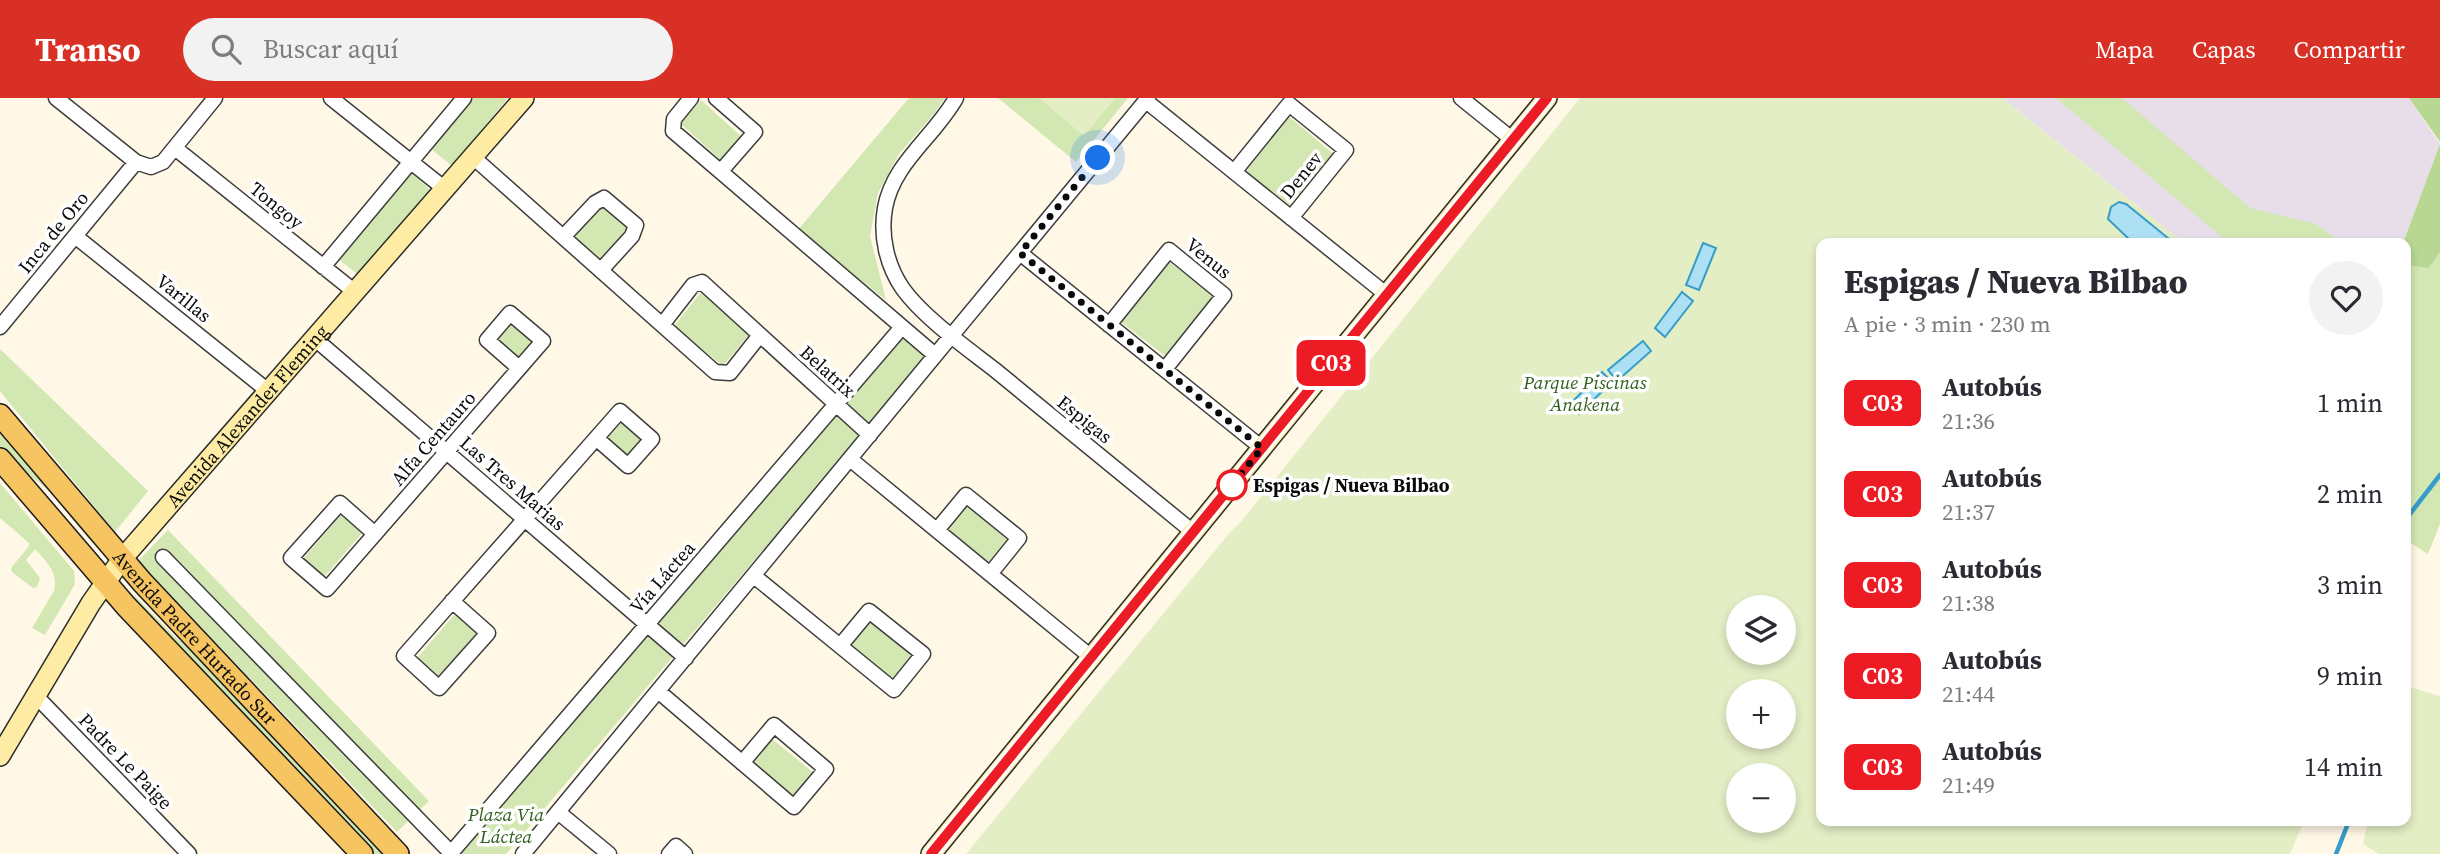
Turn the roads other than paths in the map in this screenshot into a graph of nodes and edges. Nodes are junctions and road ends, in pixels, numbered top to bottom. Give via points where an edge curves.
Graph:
1 (56, 98) edge
2 (215, 98) edge
3 (331, 98) edge
4 (464, 98) edge
5 (524, 98) edge
6 (691, 98) edge
7 (716, 98) edge
8 (1461, 98) edge
9 (1547, 98) edge
10 (951, 100) edge
11 (1147, 100) edge
12 (1513, 140) junction
13 (175, 148) junction
14 (473, 157) junction
15 (136, 162) junction
16 (411, 162) junction
17 (721, 172) junction
18 (1234, 172) junction
19 (445, 189) junction
20 (1291, 218) junction
21 (75, 236) junction
22 (563, 237) junction
23 (1020, 253) junction
24 (323, 267) junction
25 (601, 270) junction
26 (355, 292) junction
27 (1387, 295) junction
28 (662, 325) junction
29 (1109, 325) junction
30 (0, 327) edge
31 (902, 327) junction
32 (760, 335) junction
33 (952, 335) junction
34 (314, 338) junction
35 (935, 355) junction
36 (519, 368) dead end
37 (1165, 369) junction
38 (268, 391) junction
39 (836, 404) junction
40 (0, 415) edge
41 (870, 435) junction
42 (596, 438) dead end
43 (1262, 448) junction
44 (446, 452) junction
45 (0, 459) edge
46 (850, 459) junction
47 (525, 519) junction
48 (937, 530) junction
49 (1193, 532) junction
50 (375, 534) junction
51 (163, 557) dead end
52 (122, 558) junction
53 (990, 573) junction
54 (754, 576) junction
55 (104, 582) junction
56 (452, 601) junction
57 (647, 624) junction
58 (840, 646) junction
59 (686, 657) junction
60 (1091, 657) junction
61 (658, 691) junction
62 (35, 695) junction
63 (0, 756) edge
64 (742, 763) junction
65 (558, 812) junction
66 (452, 853) edge
67 (188, 854) edge
68 (362, 854) edge
69 (398, 854) edge
70 (523, 854) edge
71 (609, 854) edge
72 (669, 854) edge
73 (685, 854) edge
74 (931, 854) edge

1 - 15 street
2 - 13 street
3 - 16 street
4 - 16 street
5 - 14 street, Avenida Alexander Fleming
6 - 17 street via 674,118 673,131
7 - 17 street via 755,132
8 - 12 street
9 - 12 street
10 - 33 street, Espigas via 898,172 887,198 883,226 897,280 913,301
11 - 18 street, Denev
11 - 23 street
12 - 27 street
13 - 15 street via 163,162 151,167
13 - 24 street, Tongoy
14 - 19 street, Avenida Alexander Fleming
14 - 22 street
15 - 21 street, Inca de Oro
16 - 19 street
16 - 24 street
17 - 31 street
18 - 20 street, Denev
18 - 20 street, Denev via 1289,104 1346,150
19 - 26 street, Avenida Alexander Fleming
20 - 27 street, Denev
21 - 30 street, Inca de Oro
21 - 38 street, Varillas
22 - 25 street
22 - 25 street via 604,198 636,225 632,236
23 - 29 street
23 - 33 street
24 - 26 street, Tongoy
25 - 28 street
26 - 34 street, Avenida Alexander Fleming
27 - 43 street
28 - 32 street via 715,372 730,373
28 - 32 street, Belatrix via 693,285 702,282
29 - 37 street
29 - 37 street, Venus via 1169,250 1224,295
31 - 35 street
31 - 39 street, Vía Láctea
32 - 39 street, Belatrix
33 - 35 street
33 - 49 street, Espigas
34 - 38 street, Avenida Alexander Fleming
34 - 44 street, Las Tres Marias
35 - 41 street
36 - 44 street, Alfa Centauro
37 - 43 street
38 - 52 street, Avenida Alexander Fleming
39 - 41 street, Belatrix
39 - 57 street, Vía Láctea
40 - 52 main road, Avenida Padre Hurtado Sur
41 - 46 street
42 - 47 street
43 - 49 street
44 - 47 street, Las Tres Marias
44 - 50 street, Alfa Centauro
45 - 55 main road, Avenida Padre Hurtado Sur
46 - 48 street
46 - 54 street
47 - 56 street
47 - 57 street, Las Tres Marias
48 - 53 street
48 - 53 street via 966,495 987,512 1019,538
49 - 60 street
50 - 50 street, Alfa Centauro via 340,503 292,558 327,589
51 - 66 street, Avenida Padre Hurtado Sur
52 - 55 street, Avenida Alexander Fleming
52 - 69 main road, Avenida Padre Hurtado Sur
53 - 60 street
54 - 58 street
54 - 59 street
55 - 62 street, Avenida Alexander Fleming
55 - 68 main road, Avenida Padre Hurtado Sur
56 - 56 street via 488,633 439,688 404,656
57 - 59 street, Las Tres Marias
57 - 66 street, Vía Láctea
58 - 58 street via 869,611 923,654 894,690
59 - 61 street
60 - 74 street
61 - 64 street
61 - 65 street
62 - 63 street, Avenida Alexander Fleming
62 - 67 street, Padre Le Paige
64 - 64 street via 774,725 826,769 794,807
65 - 70 street
65 - 71 street
72 - 73 street via 676,846

